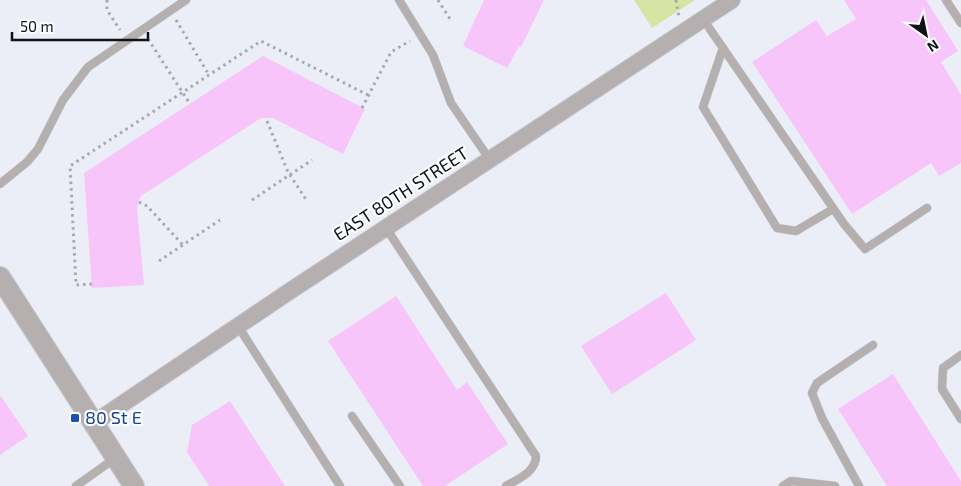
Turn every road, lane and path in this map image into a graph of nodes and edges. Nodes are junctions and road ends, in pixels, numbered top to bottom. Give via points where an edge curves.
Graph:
1 (106, 0) edge
2 (186, 0) edge
3 (399, 0) edge
4 (438, 0) edge
5 (732, 0) edge
6 (946, 0) edge
7 (170, 12) junction
8 (703, 18) junction
9 (450, 19) dead end
10 (961, 23) edge
11 (142, 29) junction
12 (421, 34) junction
13 (126, 40) junction
14 (723, 48) junction
15 (209, 75) junction
16 (183, 92) junction
17 (368, 95) junction
18 (190, 104) dead end
19 (362, 108) dead end
20 (267, 121) dead end
21 (312, 160) dead end
22 (490, 160) junction
23 (289, 175) junction
24 (0, 184) edge
25 (252, 200) dead end
26 (307, 201) dead end
27 (139, 202) dead end
28 (927, 208) dead end
29 (833, 210) junction
30 (220, 220) dead end
31 (386, 228) junction
32 (183, 245) junction
33 (158, 261) dead end
34 (0, 277) edge
35 (92, 284) dead end
36 (238, 326) junction
37 (873, 345) dead end
38 (961, 355) edge
39 (352, 416) dead end
40 (961, 419) edge
41 (94, 423) junction
42 (116, 458) junction
43 (78, 485) edge
44 (134, 486) edge
45 (340, 486) edge
46 (400, 486) edge
47 (506, 486) edge
48 (783, 486) edge
49 (835, 486) edge
50 (859, 486) edge

1 - 13 path via 107,10
2 - 7 lane
3 - 12 lane
4 - 9 path
5 - 8 street, EAST 80TH STREET
6 - 10 lane
7 - 11 lane
7 - 15 path
8 - 14 lane
8 - 22 street, EAST 80TH STREET
11 - 13 lane
11 - 16 path
12 - 17 path via 391,52
12 - 22 lane via 433,55 451,103
13 - 24 lane via 88,67 75,81 38,149
14 - 29 lane
14 - 29 lane via 703,107 777,228 796,231
15 - 16 path
15 - 17 path via 261,41
16 - 18 path
16 - 35 path via 70,166 76,285
17 - 19 path
20 - 23 path
21 - 23 path
22 - 31 street, EAST 80TH STREET
23 - 25 path
23 - 26 path
27 - 32 path via 147,206
28 - 29 lane via 865,249
30 - 32 path
31 - 36 street, EAST 80TH STREET
31 - 47 lane via 536,456 536,462 529,471
32 - 33 path
34 - 41 street
36 - 41 street, EAST 80TH STREET
36 - 45 lane
37 - 50 lane via 817,383 812,393
38 - 40 lane via 943,368 942,389
39 - 46 lane
41 - 42 street
42 - 43 lane
42 - 44 street
48 - 49 lane via 791,481

